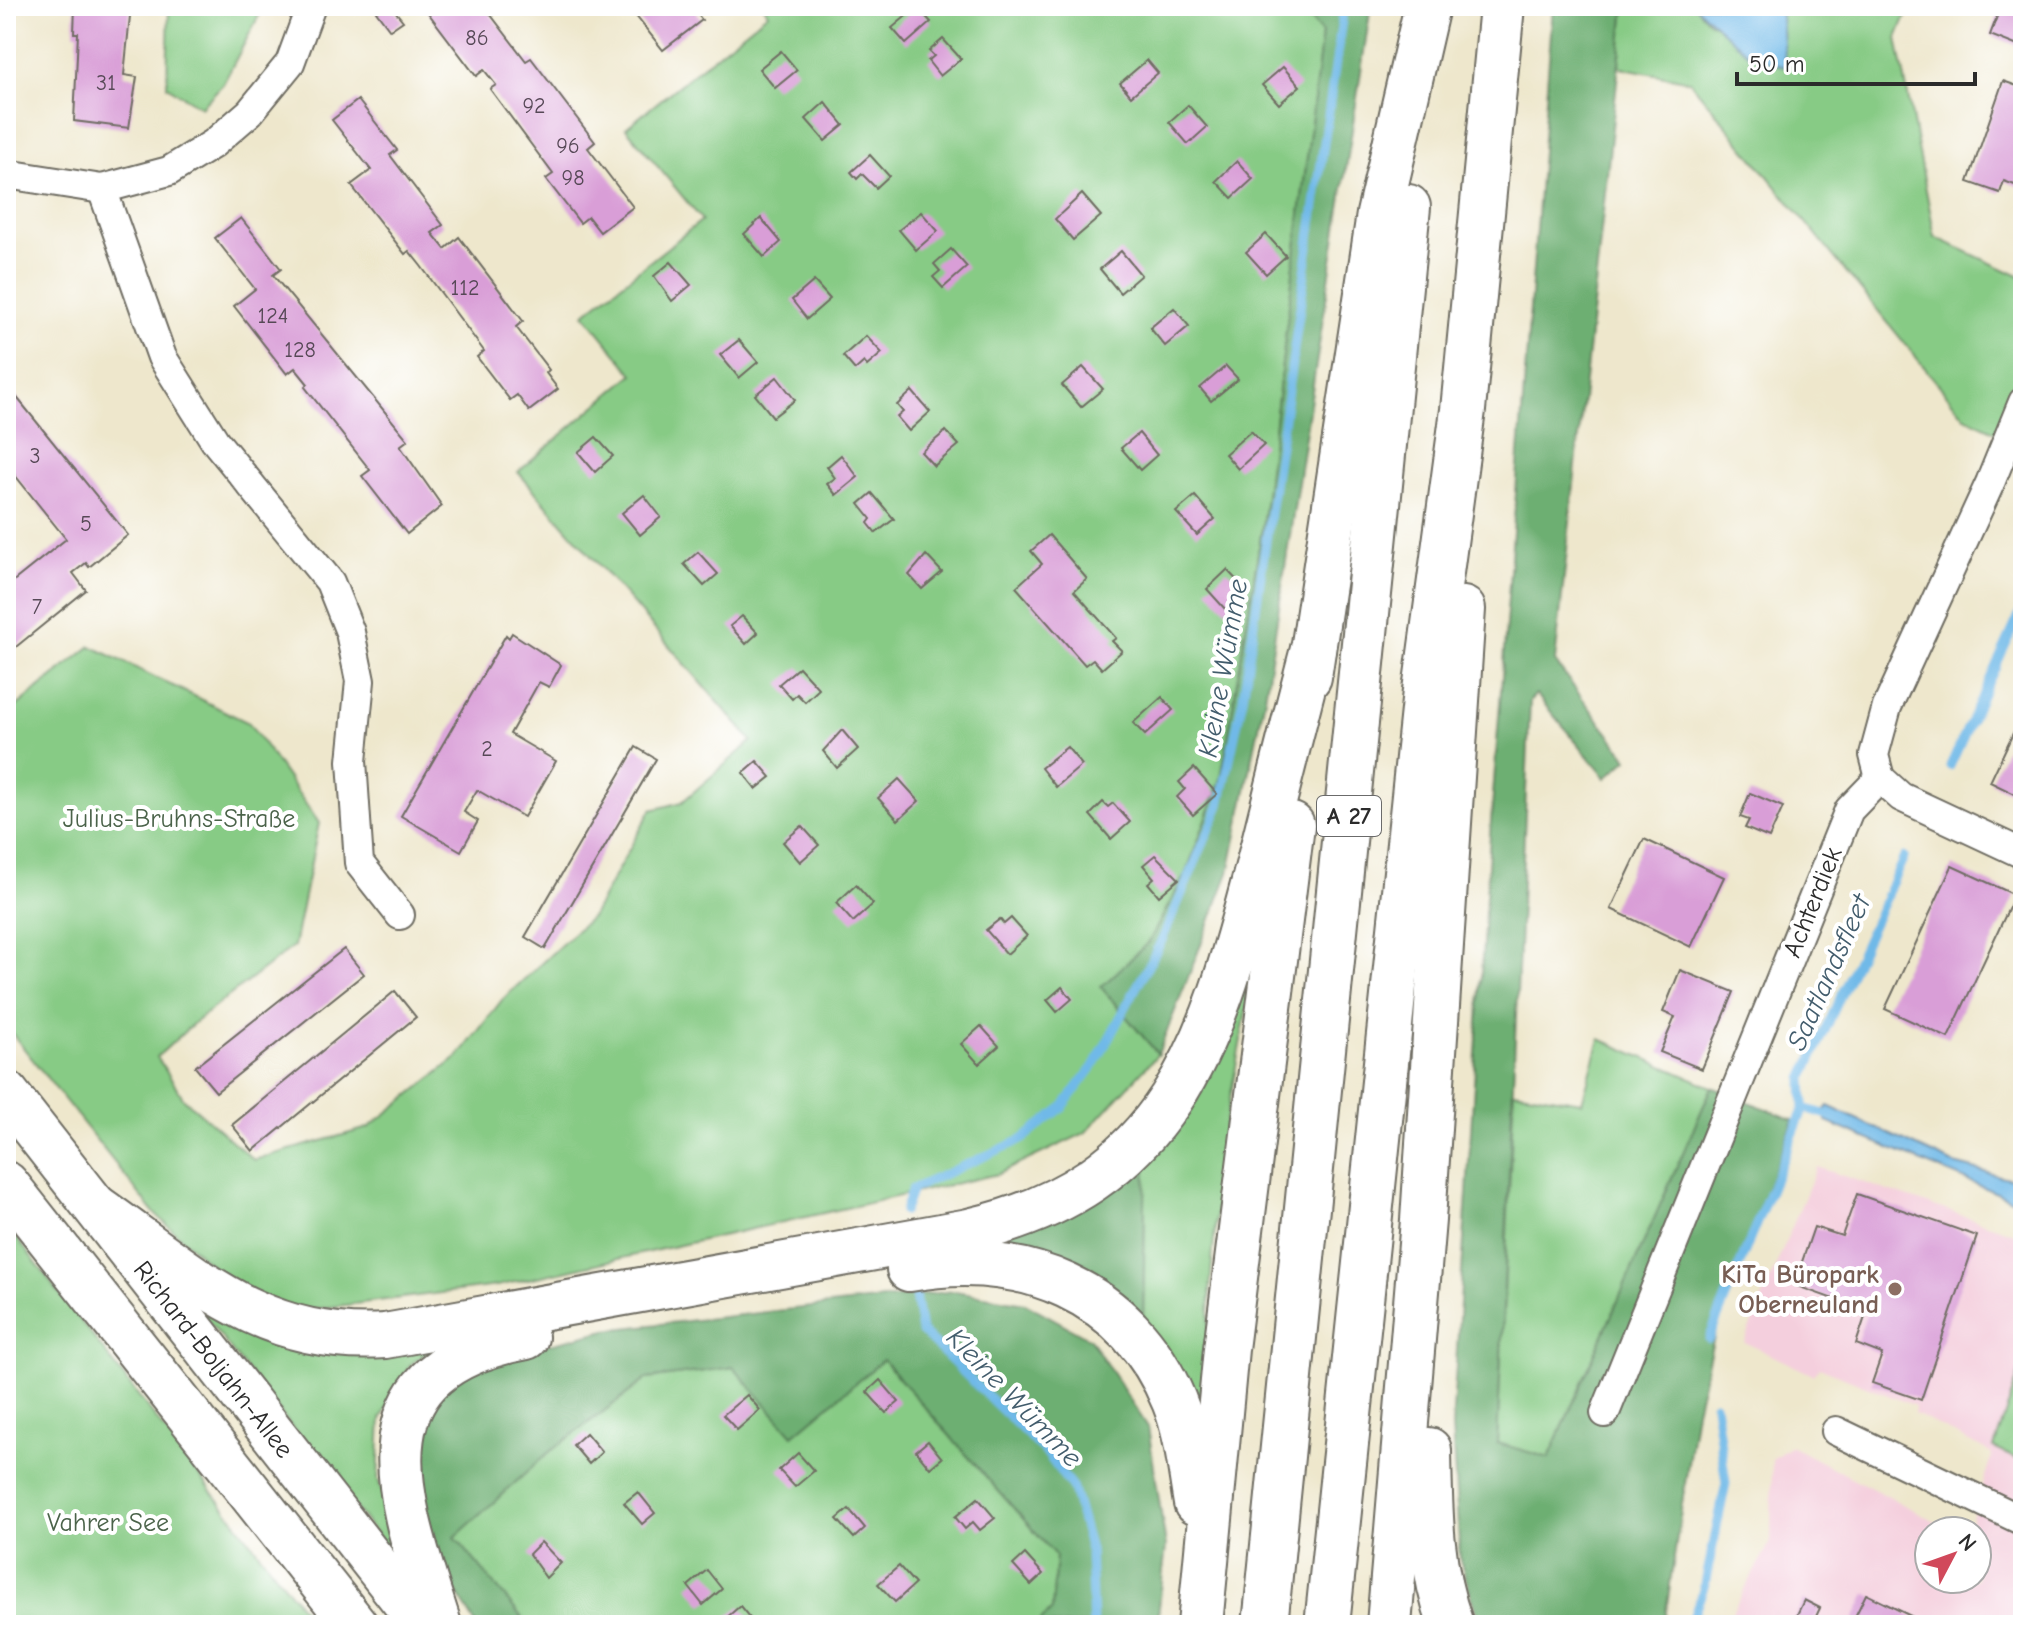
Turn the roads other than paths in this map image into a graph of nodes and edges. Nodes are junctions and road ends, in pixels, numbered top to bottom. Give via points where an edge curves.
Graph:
1 (311, 6) edge
2 (1427, 6) edge
3 (1502, 6) edge
4 (6, 174) edge
5 (102, 189) junction
6 (2023, 402) edge
7 (1463, 410) junction
8 (1313, 649) junction
9 (1880, 778) junction
10 (2023, 854) edge
11 (400, 915) dead end
12 (6, 1093) edge
13 (6, 1184) edge
14 (96, 1207) junction
15 (1423, 1220) junction
16 (1605, 1413) dead end
17 (1836, 1431) dead end
18 (2023, 1521) edge
19 (1206, 1563) junction
20 (355, 1625) edge
21 (423, 1625) edge
22 (439, 1625) edge
23 (1200, 1625) edge
24 (1265, 1625) edge
25 (1327, 1625) edge
26 (1389, 1625) edge
27 (1451, 1625) edge

1 - 5 street via 290,63 250,112 213,144 169,171
2 - 8 main road via 1379,214
2 - 24 main road, A 27
3 - 7 main road, A 27
4 - 5 street
5 - 11 street via 162,357 215,441 330,582 350,632 360,681 352,761 359,863
6 - 9 street via 1887,707 1874,755
7 - 15 main road via 1465,573
7 - 25 main road, A 27 via 1425,691
8 - 14 main road via 1239,941 1202,1048 1143,1137 1090,1181 1032,1212 969,1231 353,1338 289,1328 245,1310
8 - 19 main road via 1226,1349
9 - 10 street via 1901,797
9 - 16 street, Achterdiek via 1849,810
12 - 14 main road, Richard-Boljahn-Allee
13 - 20 main road
14 - 21 main road, Richard-Boljahn-Allee
15 - 26 main road
15 - 27 main road via 1431,1537
17 - 18 street
19 - 22 main road via 1184,1434 1160,1373 1142,1346 1097,1303 1043,1275 1014,1266 954,1262 496,1342 454,1360 409,1413 398,1459 399,1483
19 - 23 main road

